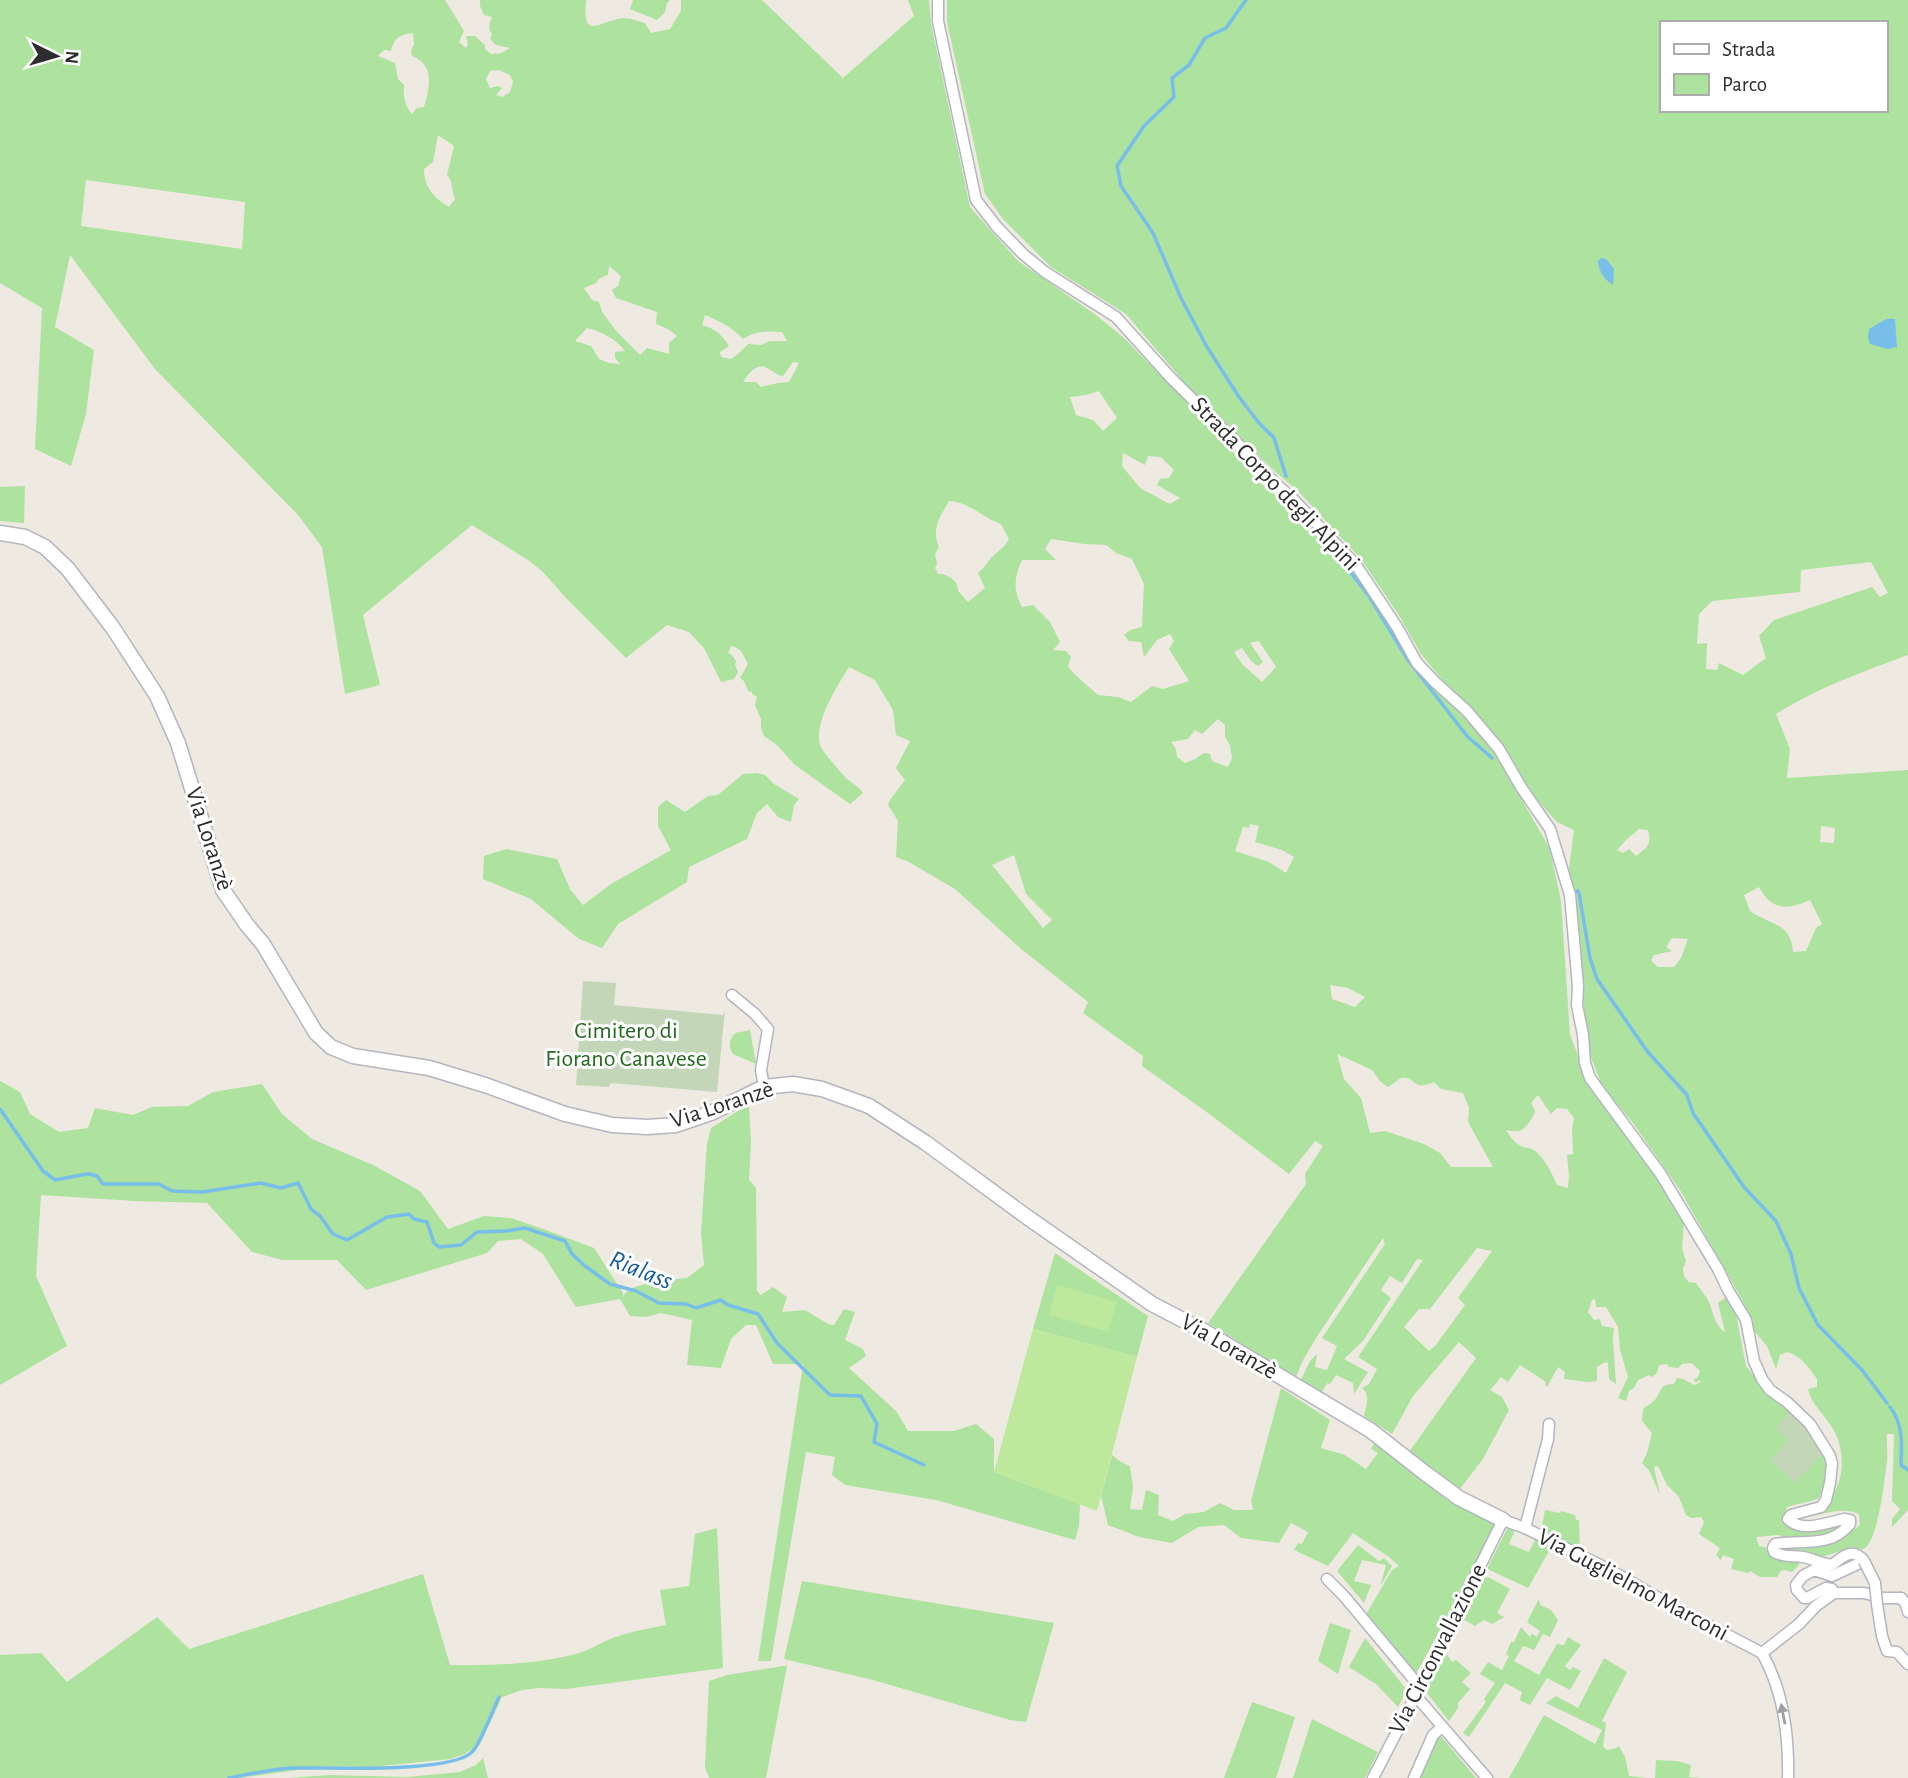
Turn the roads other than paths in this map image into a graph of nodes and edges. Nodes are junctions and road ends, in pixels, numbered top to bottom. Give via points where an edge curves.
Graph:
1 (938, 0) edge
2 (0, 533) edge
3 (732, 995) dead end
4 (764, 1087) junction
5 (1549, 1424) dead end
6 (1503, 1520) junction
7 (1525, 1528) junction
8 (1864, 1561) junction
9 (1326, 1579) dead end
10 (1835, 1593) junction
11 (1905, 1594) edge
12 (1908, 1612) edge
13 (1762, 1653) junction
14 (1908, 1664) edge
15 (1418, 1691) junction
16 (1442, 1727) junction
17 (1373, 1778) edge
18 (1414, 1778) edge
19 (1487, 1778) edge
20 (1788, 1778) edge

1 - 8 street, Strada Corpo degli Alpini via 938,21 976,200 1023,254 1116,317 1356,565 1417,663 1499,749 1550,829 1569,892 1577,1005 1590,1078 1660,1173 1718,1269 1746,1320 1762,1379 1810,1424 1830,1456 1826,1500 1821,1507 1788,1519 1805,1526 1850,1520 1845,1530 1821,1542 1775,1544 1774,1552 1832,1565 1853,1553
2 - 4 street, Via Loranzè via 46,547 68,569 157,696 178,743 223,890 263,944 316,1033 331,1047 353,1056 429,1068 611,1125 676,1125
3 - 4 street via 768,1029 761,1070
4 - 6 street, Via Loranzè via 793,1084 869,1105 1152,1304 1370,1430 1459,1498
5 - 7 street
6 - 7 street, Via Guglielmo Marconi
6 - 15 street, Via Circonvallazione
7 - 13 street, Via Guglielmo Marconi
8 - 10 street via 1832,1576 1814,1570 1796,1585 1804,1598 1826,1588
8 - 14 street, bridge via 1875,1583 1887,1651 1897,1652
9 - 15 street
10 - 11 street via 1883,1598
10 - 13 street
11 - 12 street
20 -> 13 street via 1789,1749 1781,1705
15 - 16 street
15 - 17 street, Via Circonvallazione
16 - 18 street via 1433,1735
16 - 19 street

